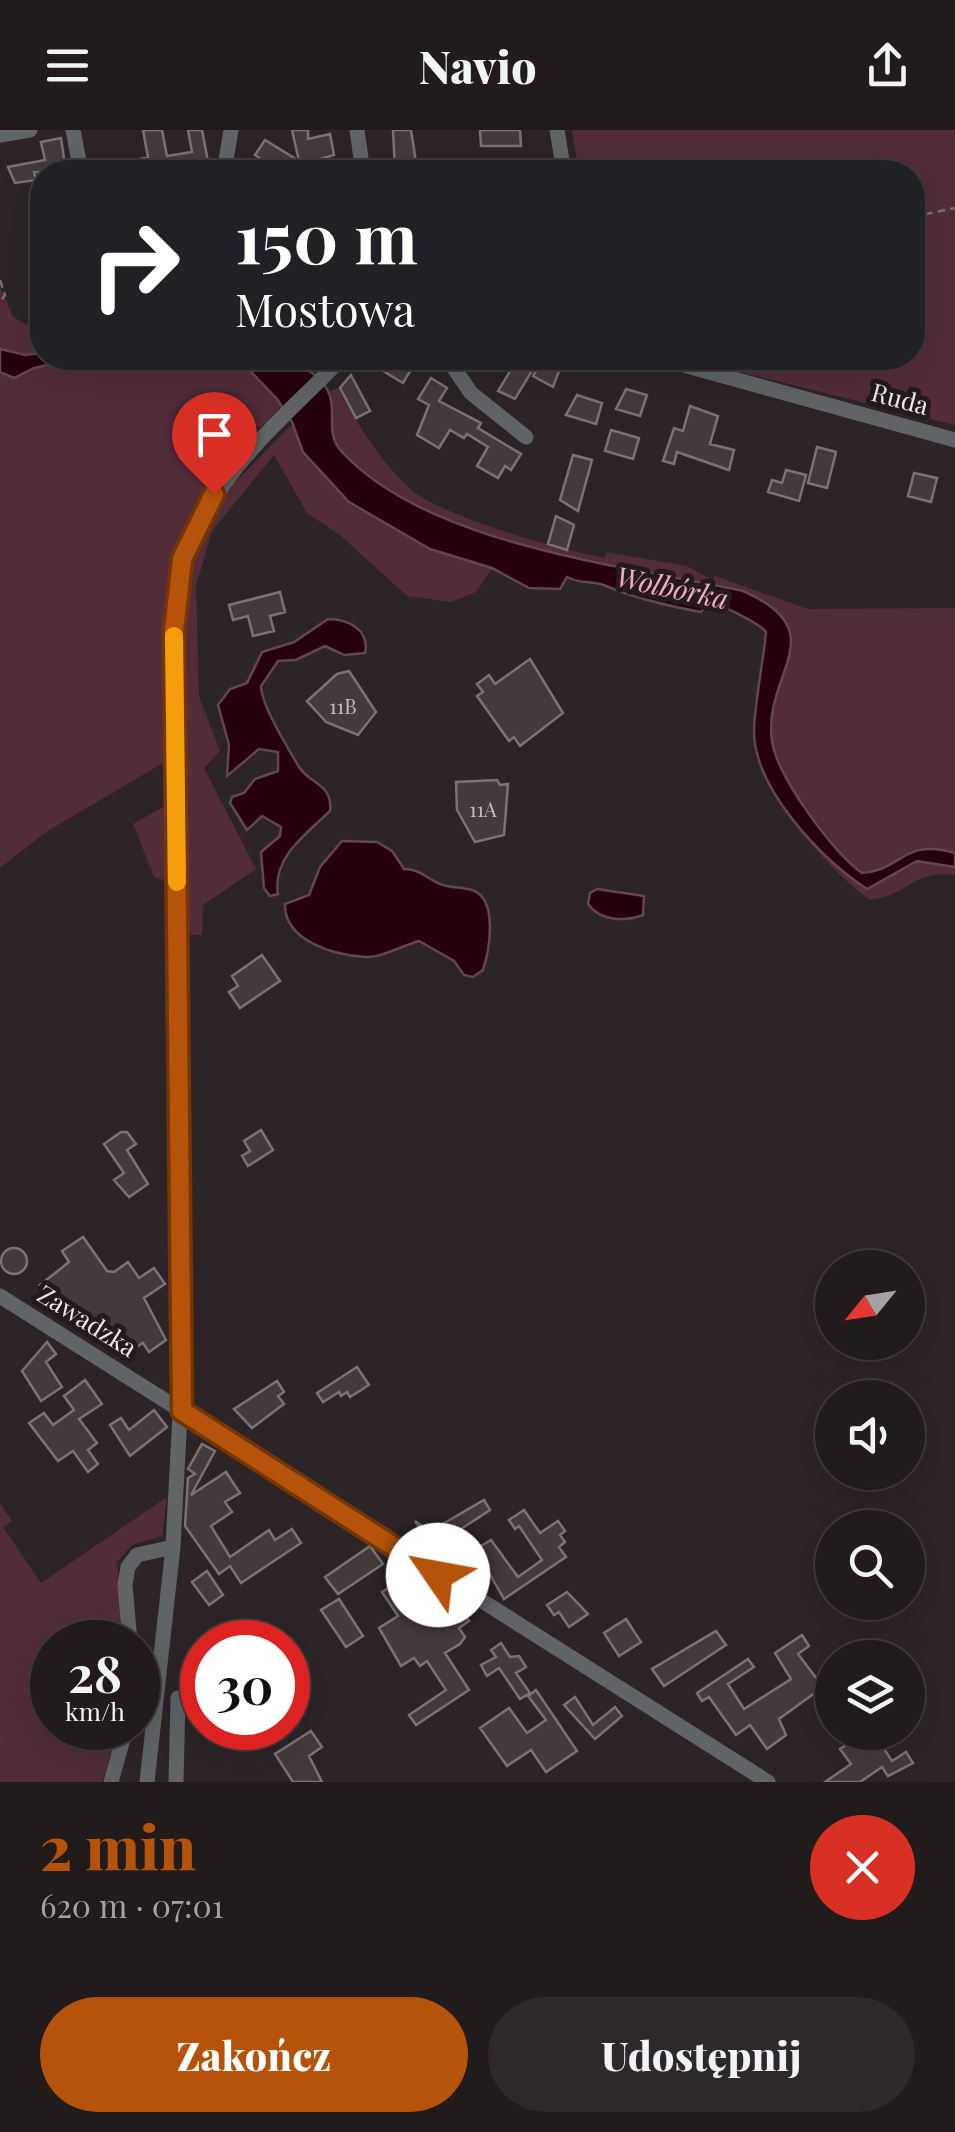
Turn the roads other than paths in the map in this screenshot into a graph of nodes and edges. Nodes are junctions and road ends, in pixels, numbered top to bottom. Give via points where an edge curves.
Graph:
1 (30, 130) edge
2 (73, 130) edge
3 (231, 130) edge
4 (356, 130) edge
5 (557, 130) edge
6 (0, 135) edge
7 (79, 160) edge
8 (226, 160) edge
9 (360, 160) edge
10 (562, 160) edge
11 (330, 370) edge
12 (455, 370) edge
13 (701, 370) edge
14 (526, 437) dead end
15 (955, 440) edge
16 (257, 443) junction
17 (226, 478) junction
18 (0, 1296) edge
19 (182, 1411) junction
20 (173, 1547) junction
21 (128, 1620) edge
22 (178, 1698) dead end
23 (119, 1750) edge
24 (110, 1782) edge
25 (147, 1782) edge
26 (176, 1782) edge
27 (768, 1782) edge

1 - 6 street
2 - 7 street
3 - 8 street
4 - 9 street
5 - 10 street
11 - 16 street
12 - 14 street via 471,393
13 - 15 street, Ruda
16 - 17 street
16 - 17 street via 222,422 202,428 202,442
17 - 19 street via 182,559 174,631
18 - 19 street, Zawadzka
19 - 20 street
19 - 27 street, Zawadzka
20 - 21 street via 137,1555 128,1567
20 - 25 street
22 - 26 street
23 - 24 street

